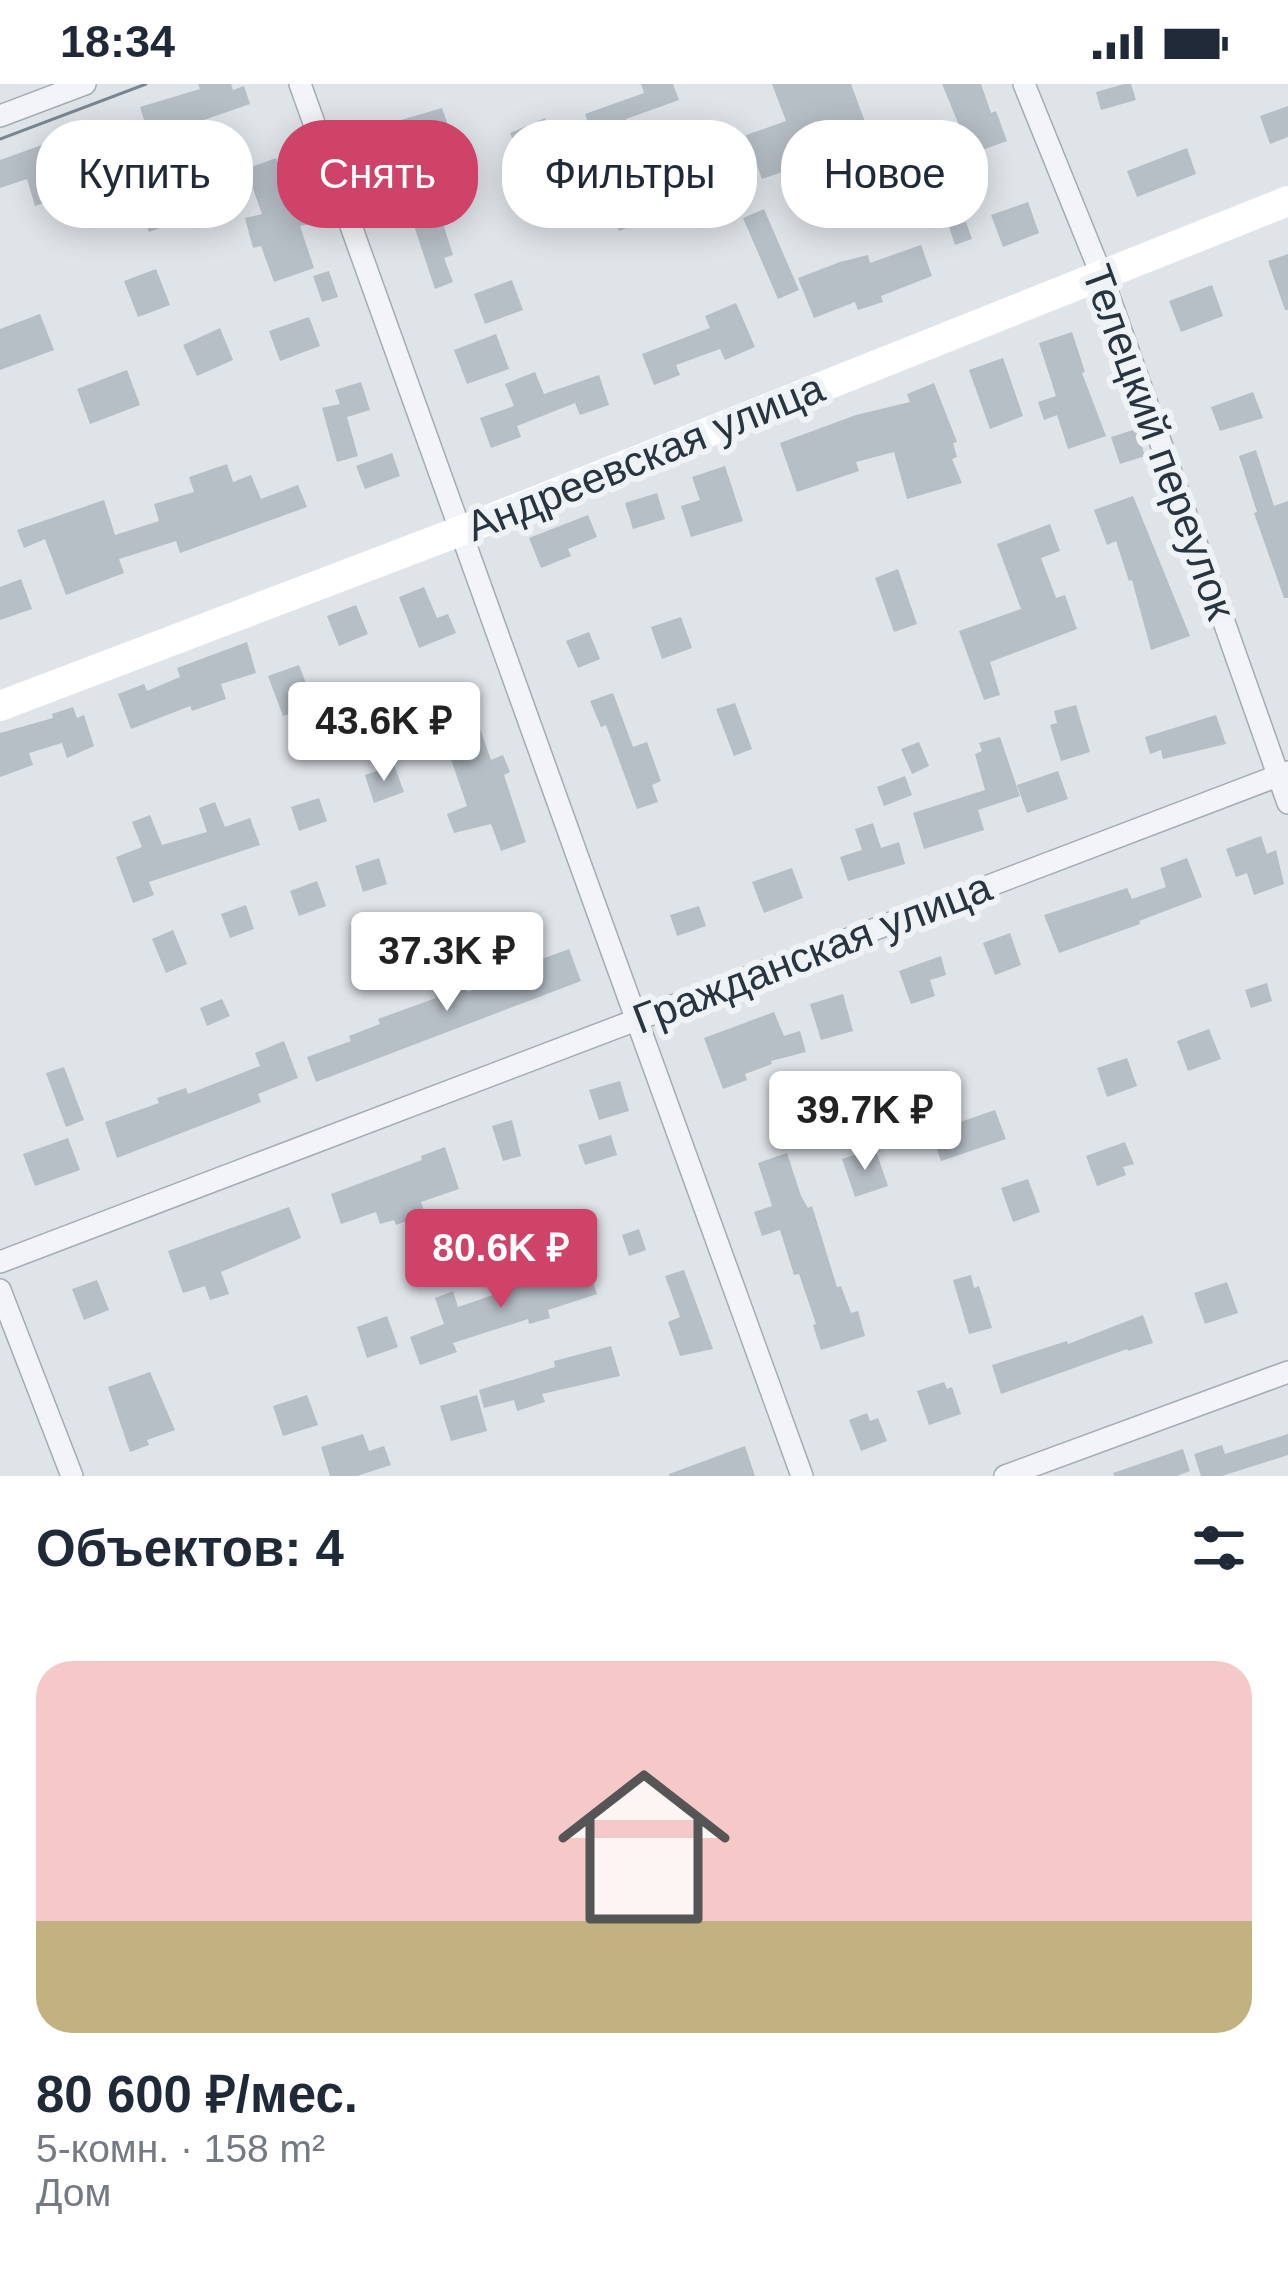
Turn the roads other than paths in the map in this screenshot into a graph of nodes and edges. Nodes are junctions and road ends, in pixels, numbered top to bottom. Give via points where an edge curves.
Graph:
1 (85, 84) edge
2 (300, 84) edge
3 (1024, 84) edge
4 (0, 116) edge
5 (1288, 201) edge
6 (1100, 274) junction
7 (463, 530) junction
8 (0, 706) edge
9 (1283, 774) edge
10 (1288, 803) edge
11 (634, 1021) junction
12 (0, 1262) edge
13 (0, 1290) edge
14 (1288, 1372) edge
15 (72, 1476) edge
16 (802, 1476) edge
17 (1005, 1476) edge

1 - 4 street
2 - 7 street
3 - 6 street, Телецкий переулок
5 - 6 street, Андреевская улица
6 - 7 street, Андреевская улица
6 - 9 street, Телецкий переулок
7 - 8 street, Андреевская улица
7 - 11 street
9 - 10 street, Телецкий переулок
9 - 11 street, Гражданская улица
11 - 12 street, Гражданская улица
11 - 16 street
13 - 15 street
14 - 17 street

